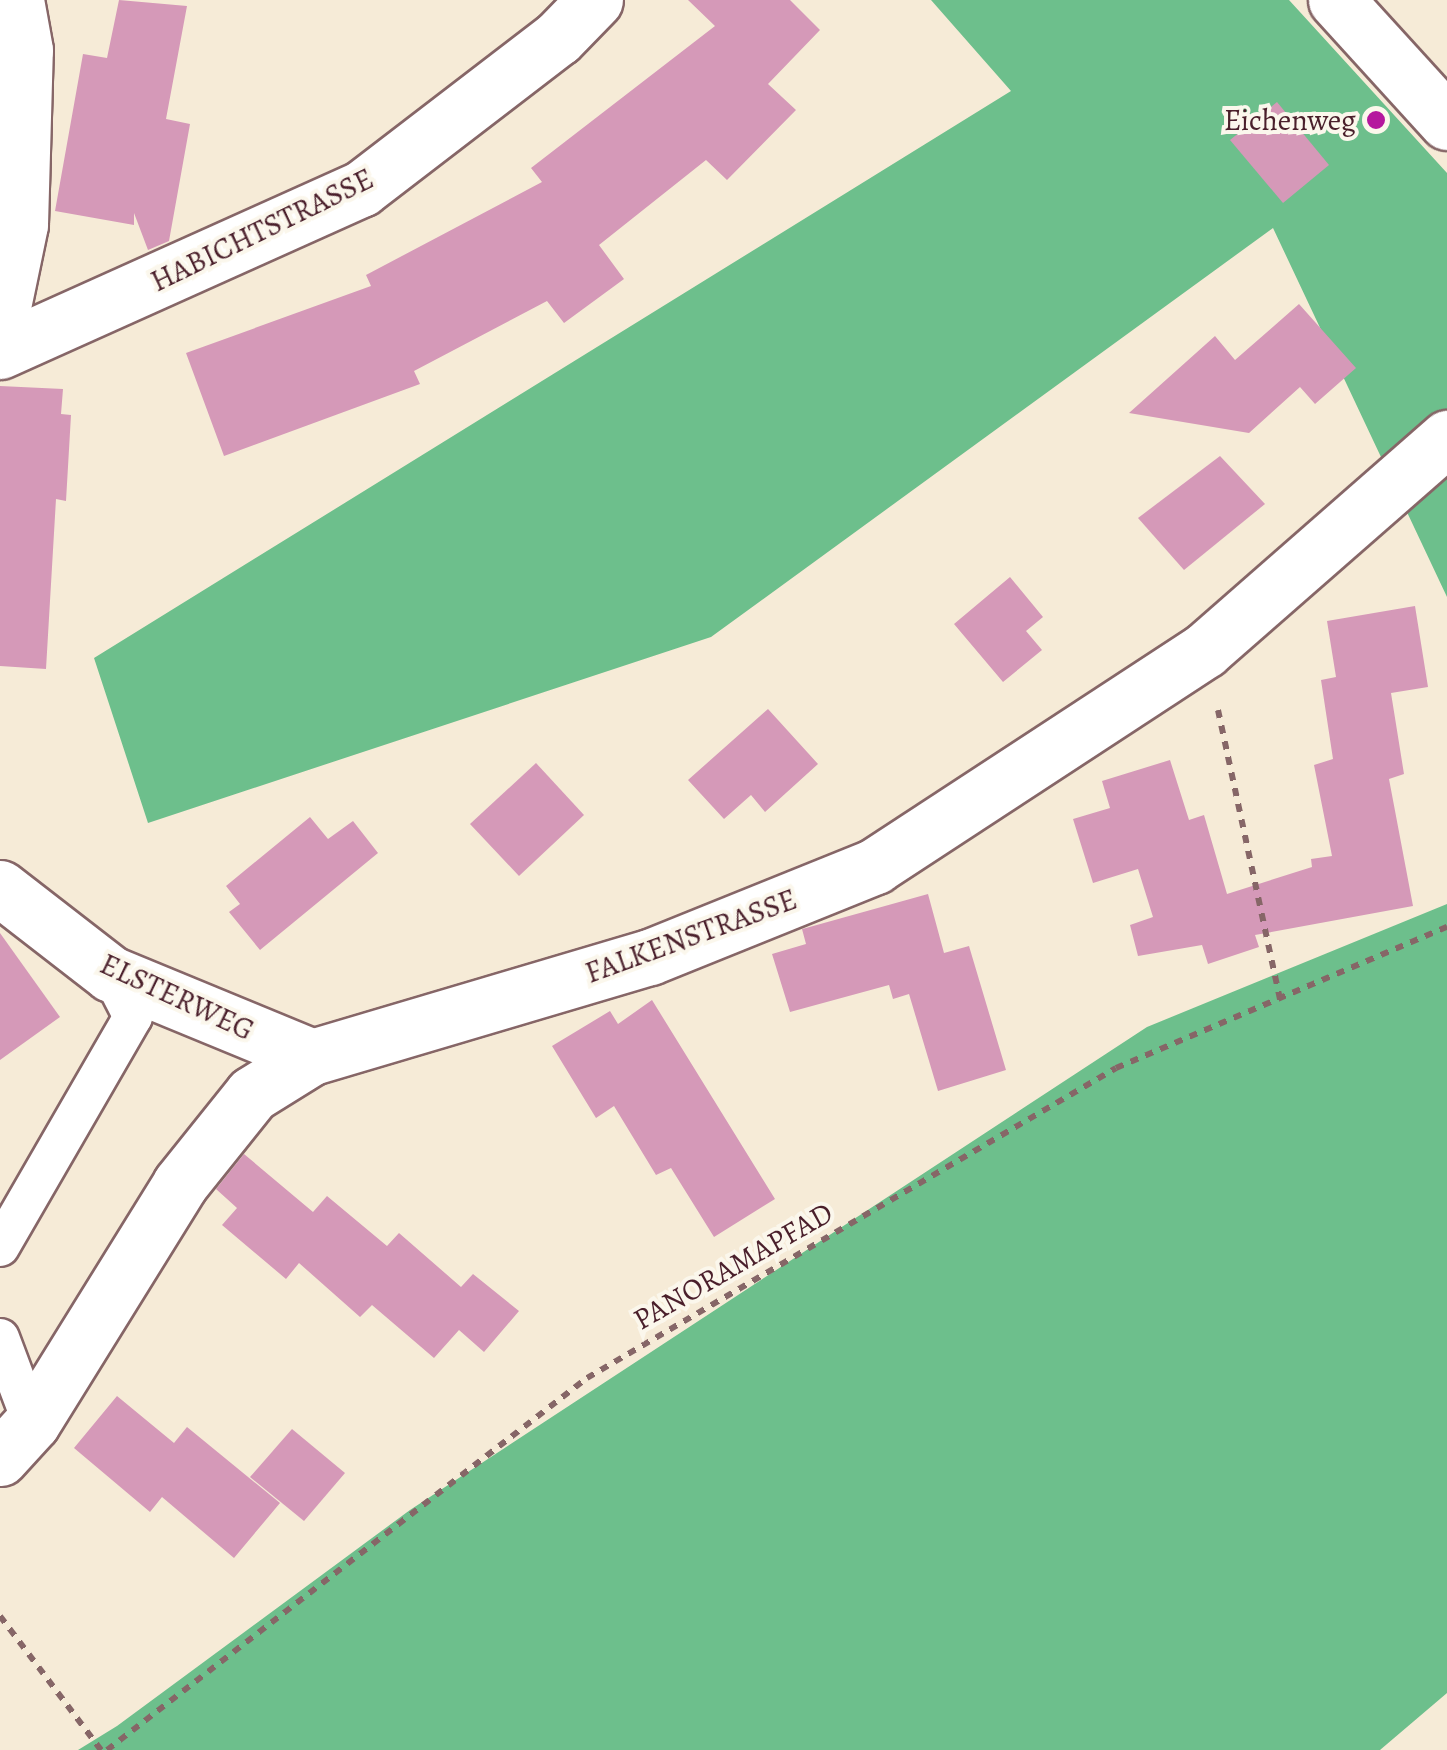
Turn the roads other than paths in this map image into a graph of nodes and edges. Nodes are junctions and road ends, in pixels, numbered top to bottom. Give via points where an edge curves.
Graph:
1 (16, 0) edge
2 (596, 0) edge
3 (1336, 0) edge
4 (1447, 122) edge
5 (0, 320) edge
6 (0, 351) edge
7 (1447, 438) edge
8 (0, 888) edge
9 (112, 974) junction
10 (312, 1057) junction
11 (0, 1247) edge
12 (0, 1338) edge
13 (16, 1440) edge

1 - 5 street via 24,50 20,224
2 - 6 street, HABICHTSTRASSE via 558,38 361,189
3 - 4 street
7 - 10 street, FALKENSTRASSE via 1205,650 875,866 650,957
8 - 9 street, ELSTERWEG
9 - 10 street, ELSTERWEG
9 - 11 lane via 133,1017
10 - 13 street, FALKENSTRASSE via 252,1094 180,1184
12 - 13 lane

